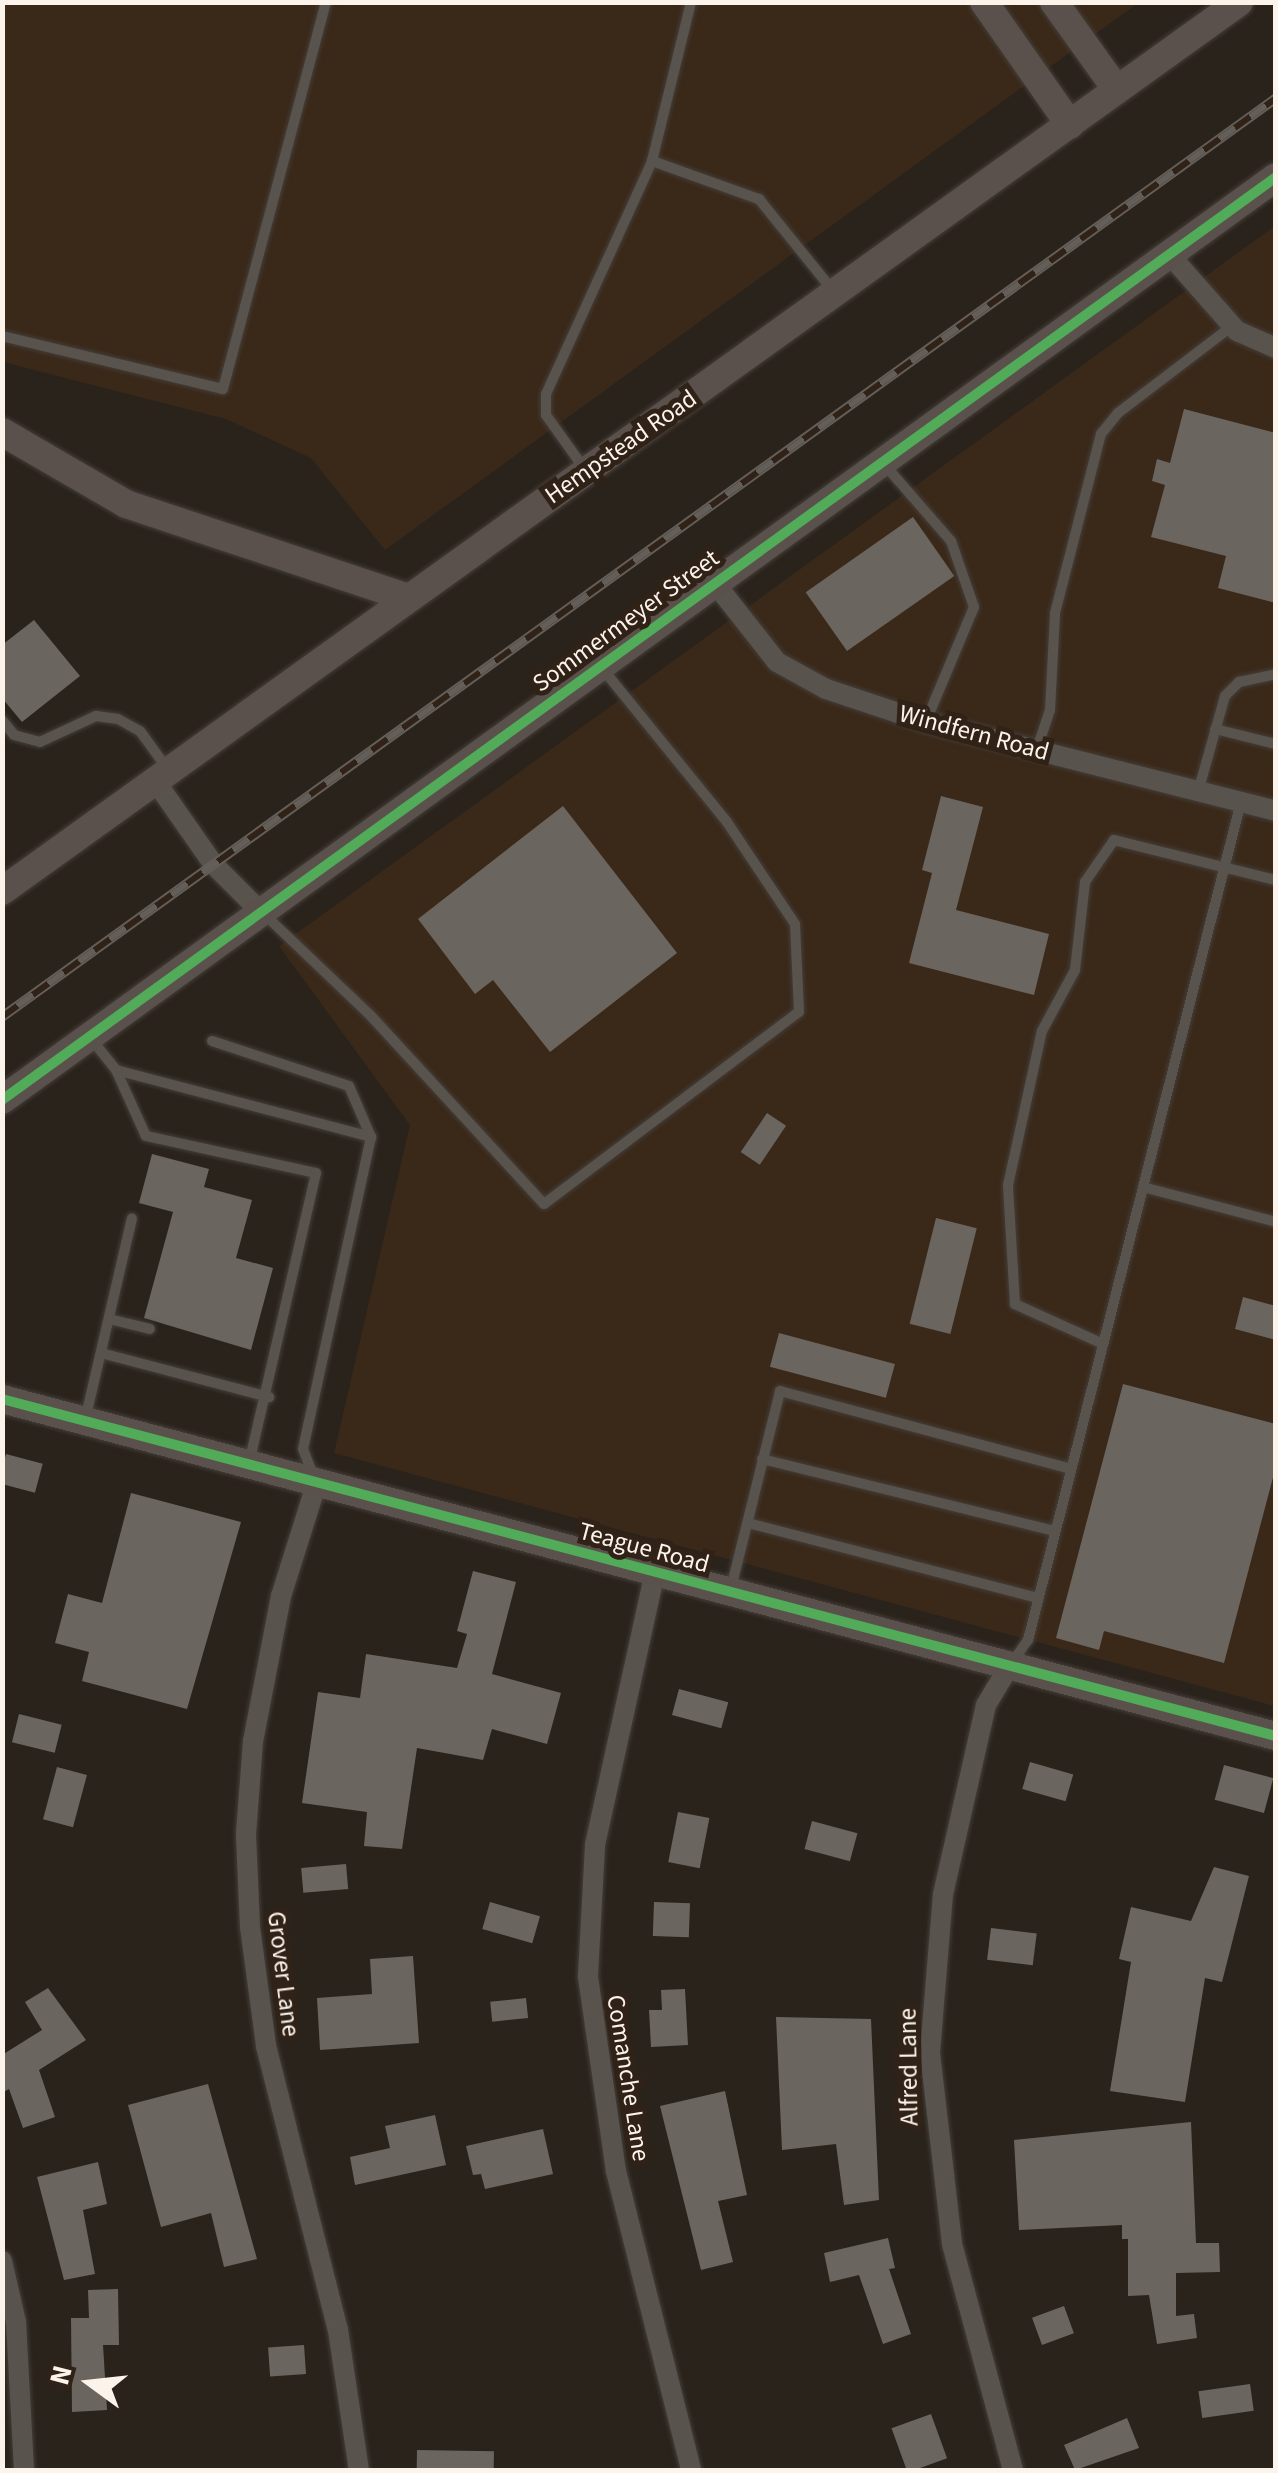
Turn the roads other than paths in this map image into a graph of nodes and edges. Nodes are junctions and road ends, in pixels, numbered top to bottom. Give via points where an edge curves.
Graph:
1 (326, 2) edge
2 (691, 2) edge
3 (984, 2) edge
4 (1054, 2) edge
5 (1238, 2) edge
6 (1117, 90) junction
7 (1070, 125) junction
8 (652, 160) junction
9 (1276, 178) edge
10 (1170, 254) junction
11 (836, 294) junction
12 (1232, 326) junction
13 (2, 336) edge
14 (1276, 348) edge
15 (2, 432) edge
16 (884, 464) junction
17 (586, 471) junction
18 (714, 582) junction
19 (408, 598) junction
20 (599, 664) junction
21 (1276, 674) edge
22 (2, 720) edge
23 (926, 722) junction
24 (1215, 729) junction
25 (1276, 744) edge
26 (1037, 750) junction
27 (163, 777) junction
28 (1198, 792) junction
29 (1241, 802) junction
30 (1276, 811) edge
31 (1224, 868) junction
32 (1276, 880) edge
33 (2, 891) edge
34 (263, 914) junction
35 (88, 1036) junction
36 (212, 1042) dead end
37 (116, 1070) junction
38 (2, 1100) edge
39 (371, 1138) junction
40 (1143, 1186) junction
41 (132, 1218) dead end
42 (1276, 1222) edge
43 (108, 1319) junction
44 (150, 1329) dead end
45 (1103, 1344) junction
46 (100, 1354) junction
47 (269, 1397) junction
48 (2, 1399) edge
49 (85, 1421) junction
50 (762, 1459) junction
51 (249, 1464) junction
52 (1071, 1469) junction
53 (317, 1482) junction
54 (748, 1523) junction
55 (1056, 1531) junction
56 (654, 1572) junction
57 (730, 1592) junction
58 (1038, 1598) junction
59 (1010, 1666) junction
60 (1276, 1736) edge
61 (2, 2260) edge
62 (24, 2470) edge
63 (358, 2470) edge
64 (690, 2470) edge
65 (1013, 2470) edge

1 - 13 lane via 222,389
2 - 8 lane
3 - 7 street
4 - 6 street
5 - 6 street, Hempstead Road
6 - 7 street, Hempstead Road
7 - 11 street, Hempstead Road
8 - 11 lane via 759,199
8 - 17 lane via 546,394 546,415
9 - 10 street, Sommermeyer Street
10 - 12 street
10 - 16 street, Sommermeyer Street
11 - 17 street, Hempstead Road
12 - 14 street
12 - 26 lane via 1101,434 1055,613 1050,710
15 - 19 street via 140,510 294,554
16 - 18 street, Sommermeyer Street
16 - 23 lane via 951,541 974,608
17 - 19 street, Hempstead Road
18 - 20 street, Sommermeyer Street
18 - 23 street, Windfern Road via 777,662 826,689
19 - 27 street, Hempstead Road
20 - 34 street, Sommermeyer Street
20 - 34 lane via 727,822 795,924 798,1012 544,1204 371,1016
21 - 24 lane via 1239,682 1225,696
22 - 27 lane via 14,735 40,742 96,716 118,719 140,731
23 - 26 street, Windfern Road
24 - 25 lane
24 - 28 lane
26 - 28 street, Windfern Road
27 - 33 street, Hempstead Road
27 - 34 street via 214,865
28 - 29 street, Windfern Road
29 - 30 street, Windfern Road
29 - 31 lane
31 - 32 lane
31 - 40 lane
31 - 45 lane via 1114,840 1084,882 1075,970 1042,1031 1008,1185 1015,1304
34 - 35 street, Sommermeyer Street
35 - 37 lane
35 - 38 street, Sommermeyer Street
36 - 39 lane via 349,1086
37 - 39 lane
37 - 47 lane via 146,1136 316,1173
39 - 53 lane via 303,1450
40 - 42 lane
40 - 45 lane
41 - 43 lane
43 - 44 lane
43 - 46 lane
45 - 52 lane
46 - 47 lane
46 - 49 lane
47 - 51 lane
48 - 49 street, Teague Road
49 - 51 street, Teague Road
50 - 52 lane via 780,1391
50 - 54 lane
50 - 55 lane
51 - 53 street, Teague Road
52 - 55 lane
53 - 56 street, Teague Road
53 - 63 street, Grover Lane via 281,1596 254,1741 246,1835 266,2046 338,2330
54 - 57 lane
54 - 58 lane
55 - 58 lane
56 - 57 street, Teague Road
56 - 64 street, Comanche Lane via 595,1846 588,1977 616,2171
57 - 59 street, Teague Road
58 - 59 lane via 1028,1640
59 - 60 street, Teague Road
59 - 65 street, Alfred Lane via 986,1705 942,1894 930,2053 952,2244
61 - 62 street via 16,2322

